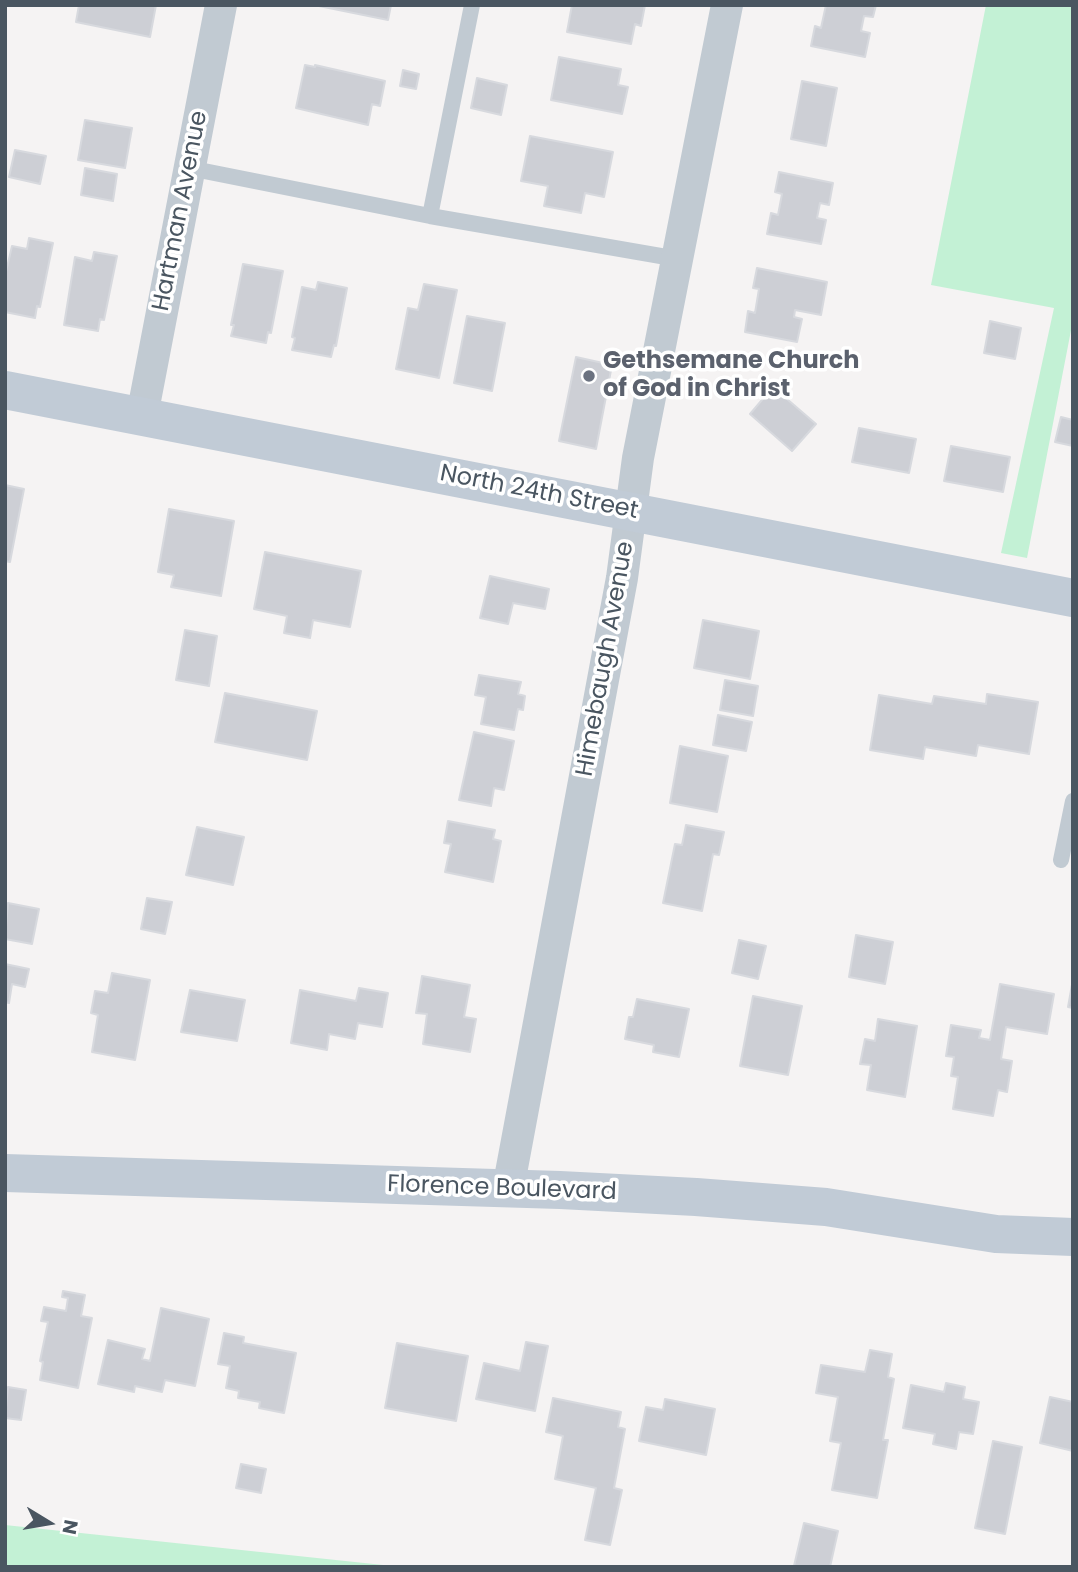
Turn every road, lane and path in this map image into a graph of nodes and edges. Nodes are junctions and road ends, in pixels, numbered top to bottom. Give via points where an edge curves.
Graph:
1 (220, 5) edge
2 (472, 5) edge
3 (727, 5) edge
4 (189, 168) junction
5 (430, 216) junction
6 (678, 259) junction
7 (5, 390) edge
8 (142, 416) junction
9 (631, 511) junction
10 (1073, 598) edge
11 (1073, 801) edge
12 (1061, 860) dead end
13 (5, 1173) edge
14 (508, 1189) junction
15 (996, 1234) junction
16 (1073, 1237) edge
17 (1073, 1262) edge

1 - 4 street, Hartman Avenue
2 - 5 lane
3 - 6 street, Himebaugh Avenue
4 - 5 lane
4 - 8 street, Hartman Avenue
5 - 6 lane
6 - 9 street, Himebaugh Avenue
7 - 8 street, North 24th Street
8 - 9 street, North 24th Street
9 - 10 street, North 24th Street
9 - 14 street, Himebaugh Avenue
11 - 12 lane
13 - 14 street, Florence Boulevard
14 - 15 street, Florence Boulevard via 804,1205
15 - 16 street, Florence Boulevard
15 - 17 street, Florence Boulevard

